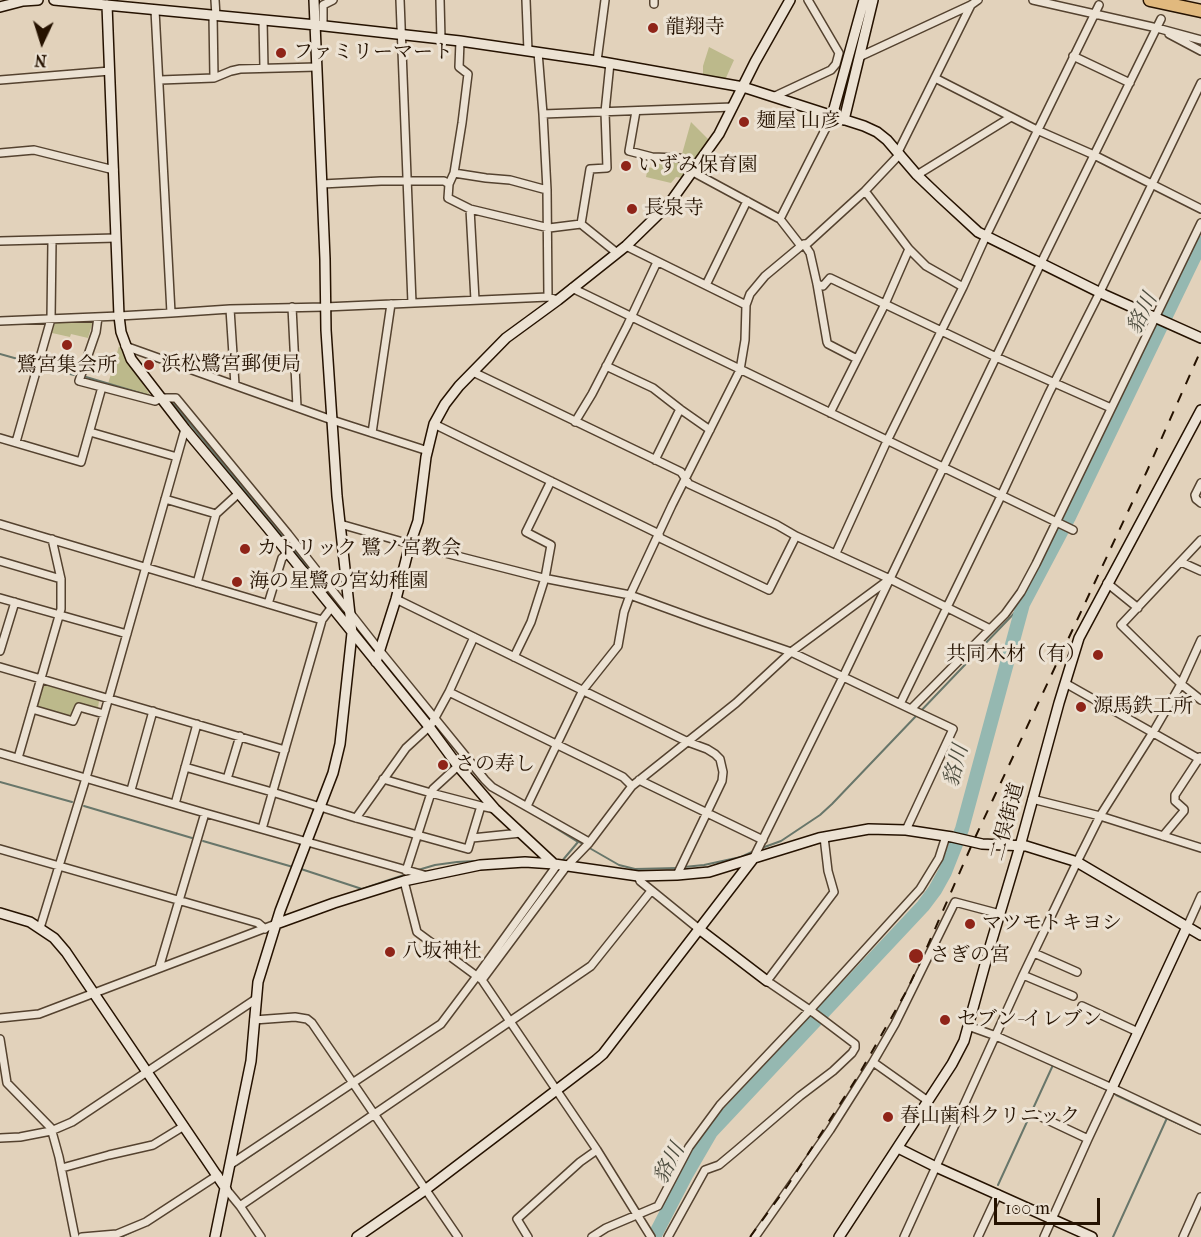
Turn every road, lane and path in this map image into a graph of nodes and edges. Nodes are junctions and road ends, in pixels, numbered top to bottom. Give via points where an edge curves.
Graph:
1 (38, 0) edge
2 (54, 0) edge
3 (216, 0) edge
4 (314, 0) edge
5 (333, 0) edge
6 (400, 0) edge
7 (440, 0) edge
8 (526, 0) edge
9 (605, 0) edge
10 (790, 0) edge
11 (808, 0) edge
12 (864, 0) edge
13 (873, 0) edge
14 (978, 0) edge
15 (1033, 0) edge
16 (1150, 0) edge
17 (93, 2) edge
18 (107, 5) junction
19 (971, 5) junction
20 (1099, 5) dead end
21 (0, 7) edge
22 (155, 10) junction
23 (1201, 11) edge
24 (1093, 14) junction
25 (214, 16) junction
26 (263, 20) junction
27 (1161, 20) dead end
28 (319, 25) junction
29 (1160, 29) junction
30 (402, 35) junction
31 (441, 39) junction
32 (1201, 40) edge
33 (460, 41) junction
34 (1201, 51) edge
35 (533, 52) junction
36 (1073, 56) junction
37 (859, 57) junction
38 (597, 61) junction
39 (610, 63) junction
40 (317, 67) junction
41 (264, 68) junction
42 (110, 71) junction
43 (214, 78) junction
44 (935, 78) junction
45 (0, 80) edge
46 (160, 80) junction
47 (1130, 83) junction
48 (1201, 83) edge
49 (743, 87) junction
50 (773, 97) junction
51 (733, 107) junction
52 (636, 111) junction
53 (605, 112) junction
54 (543, 114) junction
55 (832, 116) junction
56 (1011, 117) junction
57 (844, 120) junction
58 (1037, 130) junction
59 (0, 153) edge
60 (899, 153) junction
61 (1094, 155) junction
62 (696, 169) junction
63 (114, 170) junction
64 (454, 173) junction
65 (917, 175) junction
66 (407, 181) junction
67 (322, 184) junction
68 (449, 184) junction
69 (1151, 184) junction
70 (548, 190) junction
71 (865, 191) junction
72 (747, 201) junction
73 (470, 209) junction
74 (1201, 209) edge
75 (780, 219) junction
76 (1201, 223) edge
77 (581, 224) junction
78 (549, 228) junction
79 (986, 236) junction
80 (116, 238) junction
81 (0, 241) edge
82 (51, 241) junction
83 (803, 245) junction
84 (626, 246) junction
85 (909, 249) junction
86 (617, 253) junction
87 (657, 262) junction
88 (1041, 263) junction
89 (817, 284) junction
90 (706, 285) junction
91 (963, 287) junction
92 (572, 288) junction
93 (1100, 292) junction
94 (553, 298) junction
95 (475, 300) junction
96 (412, 303) junction
97 (391, 304) junction
98 (885, 304) junction
99 (746, 305) junction
100 (292, 307) junction
101 (326, 307) junction
102 (230, 309) junction
103 (171, 313) junction
104 (98, 316) junction
105 (119, 316) junction
106 (631, 317) junction
107 (1155, 317) junction
108 (51, 319) junction
109 (0, 321) edge
110 (941, 330) junction
111 (1201, 338) edge
112 (125, 346) junction
113 (996, 357) junction
114 (857, 359) junction
115 (606, 366) junction
116 (740, 370) junction
117 (473, 372) junction
118 (1054, 382) junction
119 (235, 385) junction
120 (102, 387) junction
121 (161, 400) junction
122 (297, 407) junction
123 (1111, 408) junction
124 (680, 409) junction
125 (1201, 412) edge
126 (830, 413) junction
127 (332, 420) junction
128 (575, 422) junction
129 (434, 424) junction
130 (185, 429) junction
131 (710, 430) junction
132 (90, 432) junction
133 (372, 433) junction
134 (0, 438) edge
135 (887, 441) junction
136 (16, 442) junction
137 (428, 451) junction
138 (177, 457) junction
139 (654, 460) junction
140 (943, 467) junction
141 (687, 478) junction
142 (551, 481) junction
143 (1201, 483) edge
144 (239, 493) junction
145 (1001, 496) junction
146 (165, 499) junction
147 (1201, 503) edge
148 (216, 514) junction
149 (1056, 522) junction
150 (0, 524) edge
151 (340, 524) junction
152 (1072, 530) dead end
153 (659, 534) junction
154 (796, 536) junction
155 (52, 539) junction
156 (1201, 540) edge
157 (410, 544) junction
158 (836, 553) junction
159 (288, 554) junction
160 (0, 561) edge
161 (1181, 562) junction
162 (146, 567) junction
163 (1201, 571) edge
164 (544, 578) junction
165 (61, 579) junction
166 (890, 579) junction
167 (197, 583) junction
168 (1107, 583) junction
169 (630, 595) junction
170 (0, 598) edge
171 (396, 599) junction
172 (15, 602) junction
173 (268, 604) junction
174 (946, 606) junction
175 (332, 608) junction
176 (1138, 609) junction
177 (349, 614) junction
178 (58, 615) junction
179 (322, 620) junction
180 (990, 628) junction
181 (351, 630) junction
182 (127, 634) junction
183 (474, 637) junction
184 (1201, 640) edge
185 (0, 651) edge
186 (791, 652) junction
187 (378, 657) junction
188 (514, 657) junction
189 (0, 667) edge
190 (843, 677) junction
191 (40, 679) junction
192 (1065, 683) junction
193 (1181, 684) junction
194 (584, 690) junction
195 (449, 692) junction
196 (108, 699) junction
197 (1201, 700) edge
198 (900, 704) junction
199 (32, 709) junction
200 (913, 710) junction
201 (153, 711) junction
202 (104, 714) junction
203 (433, 723) junction
204 (197, 724) junction
205 (1152, 733) junction
206 (240, 736) junction
207 (688, 742) junction
208 (557, 745) junction
209 (285, 750) junction
210 (0, 753) edge
211 (18, 758) junction
212 (1200, 758) edge
213 (458, 766) junction
214 (185, 767) junction
215 (86, 778) junction
216 (227, 779) junction
217 (383, 779) junction
218 (639, 780) junction
219 (632, 786) junction
220 (131, 790) junction
221 (272, 792) junction
222 (431, 793) junction
223 (1032, 799) junction
224 (175, 804) junction
225 (481, 806) junction
226 (527, 806) junction
227 (320, 807) junction
228 (495, 808) junction
229 (205, 813) junction
230 (706, 813) junction
231 (1100, 816) junction
232 (356, 818) junction
233 (262, 829) junction
234 (906, 830) junction
235 (521, 833) junction
236 (418, 836) junction
237 (1163, 836) junction
238 (824, 837) junction
239 (949, 837) junction
240 (472, 838) junction
241 (306, 842) junction
242 (761, 842) junction
243 (589, 843) junction
244 (1020, 846) junction
245 (1201, 848) edge
246 (0, 849) edge
247 (754, 857) junction
248 (1077, 862) junction
249 (559, 865) junction
250 (59, 866) junction
251 (679, 869) junction
252 (406, 874) junction
253 (638, 876) junction
254 (651, 891) junction
255 (1201, 896) edge
256 (179, 900) junction
257 (0, 913) edge
258 (1000, 914) junction
259 (276, 924) junction
260 (1187, 927) junction
261 (40, 928) junction
262 (265, 929) junction
263 (699, 929) junction
264 (1201, 935) edge
265 (1034, 953) junction
266 (159, 968) junction
267 (1077, 972) dead end
268 (1023, 975) junction
269 (480, 978) junction
270 (767, 981) junction
271 (95, 993) junction
272 (1073, 996) dead end
273 (256, 999) junction
274 (1082, 1006) dead end
275 (812, 1012) junction
276 (0, 1018) edge
277 (254, 1020) junction
278 (511, 1022) junction
279 (968, 1026) junction
280 (1138, 1032) junction
281 (996, 1036) junction
282 (0, 1039) edge
283 (1, 1059) edge
284 (873, 1062) junction
285 (148, 1072) junction
286 (354, 1083) junction
287 (1112, 1088) junction
288 (557, 1090) junction
289 (928, 1101) junction
290 (1035, 1113) dead end
291 (374, 1114) junction
292 (184, 1126) junction
293 (1201, 1130) edge
294 (51, 1131) junction
295 (0, 1138) edge
296 (1088, 1138) junction
297 (898, 1148) junction
298 (597, 1150) junction
299 (231, 1164) junction
300 (936, 1167) junction
301 (62, 1168) junction
302 (218, 1175) junction
303 (226, 1189) junction
304 (425, 1190) junction
305 (998, 1194) junction
306 (1201, 1197) edge
307 (240, 1206) junction
308 (637, 1215) junction
309 (1052, 1219) junction
310 (650, 1236) edge
311 (75, 1237) edge
312 (82, 1237) edge
313 (215, 1237) edge
314 (261, 1237) edge
315 (357, 1237) edge
316 (458, 1237) edge
317 (528, 1237) edge
318 (592, 1237) edge
319 (668, 1237) edge
320 (755, 1237) edge
321 (839, 1237) edge
322 (904, 1237) edge
323 (978, 1237) edge
324 (1044, 1237) edge
325 (1092, 1237) edge
326 (1183, 1237) edge

1 - 21 street
2 - 17 street
3 - 25 street
4 - 28 street
5 - 28 street via 323,5
6 - 30 street
7 - 31 street
8 - 35 street
9 - 38 street
10 - 49 street
11 - 50 street via 839,53 836,64
12 - 55 street
13 - 37 street
14 - 19 street
15 - 24 street
16 - 23 highway
17 - 18 street
18 - 22 street
18 - 42 street
19 - 37 street
19 - 44 street
20 - 24 street
22 - 25 street
22 - 46 street
24 - 29 street
24 - 36 street
25 - 26 street
25 - 43 street
26 - 28 street
26 - 41 street
27 - 29 street
28 - 30 street
28 - 40 street
29 - 32 street
29 - 34 street
29 - 47 street
30 - 31 street
30 - 66 street
31 - 33 street
33 - 35 street
33 - 64 street via 459,67 468,74
35 - 38 street
35 - 54 street
36 - 47 street
36 - 58 street
37 - 57 street
38 - 39 street
39 - 49 street
39 - 53 street
40 - 41 street
40 - 67 street
41 - 43 street via 240,69
42 - 45 street
42 - 63 street
43 - 46 street
44 - 56 street
44 - 60 street
46 - 103 street
47 - 61 street
48 - 69 street
49 - 50 street
49 - 51 street
50 - 55 street
51 - 52 street
51 - 62 street
52 - 53 street
52 - 62 street via 629,151 679,158
53 - 54 street
53 - 77 street via 607,168 590,169
54 - 70 street
55 - 57 street
55 - 75 street
56 - 58 street
56 - 65 street
57 - 60 street via 877,132
58 - 61 street
58 - 79 street
59 - 63 street via 34,150
60 - 65 street
60 - 71 street
61 - 69 street
61 - 88 street
62 - 72 street
62 - 84 street via 669,204
63 - 80 street
64 - 68 street
64 - 70 street via 510,180
65 - 79 street
66 - 67 street
66 - 68 street
66 - 96 street
67 - 101 street
68 - 73 street via 448,198
69 - 74 street
69 - 93 street
70 - 78 street
71 - 83 street
71 - 85 street
72 - 75 street
72 - 90 street
73 - 78 street
73 - 95 street
75 - 83 street
76 - 107 street
77 - 78 street
77 - 86 street
78 - 94 street
79 - 88 street
79 - 91 street
80 - 82 street
80 - 105 street
81 - 82 street
82 - 108 street
83 - 89 street via 810,253
83 - 99 street via 765,276
84 - 86 street
84 - 87 street
85 - 91 street via 926,266
85 - 98 street
86 - 92 street
87 - 90 street
87 - 106 street
88 - 93 street
88 - 113 street
89 - 98 street via 824,286 830,278
89 - 114 street via 828,344
90 - 99 street
91 - 110 street
92 - 94 street
92 - 106 street
93 - 107 street
93 - 118 street
94 - 95 street
94 - 117 street
95 - 96 street
96 - 97 street
97 - 101 street
97 - 133 street
98 - 110 street
98 - 114 street
99 - 116 street
100 - 101 street
100 - 102 street
100 - 122 street
101 - 127 street
102 - 103 street
102 - 119 street
103 - 105 street
104 - 105 street
104 - 108 street
104 - 120 street via 79,381
105 - 112 street
106 - 115 street
106 - 116 street
107 - 111 street
107 - 123 street
108 - 109 street
108 - 136 street
110 - 113 street
110 - 135 street
112 - 119 street
112 - 121 street
113 - 118 street
113 - 140 street
114 - 126 street
115 - 124 street via 652,388
115 - 128 street
116 - 126 street
116 - 131 street
117 - 128 street
117 - 129 street via 445,404
118 - 123 street
118 - 145 street
119 - 122 street
120 - 121 street
120 - 132 street
121 - 130 street
121 - 177 street via 176,398
122 - 127 street
123 - 149 street
124 - 131 street
124 - 139 street
125 - 168 street, 二俣街道
126 - 135 street
127 - 133 street
127 - 151 street
128 - 139 street
129 - 137 street
129 - 142 street
130 - 138 street
130 - 144 street
131 - 141 street
132 - 136 street via 81,462
132 - 138 street
133 - 137 street
134 - 136 street
135 - 140 street
135 - 158 street
137 - 157 street via 418,521
138 - 146 street
139 - 141 street
140 - 145 street
140 - 166 street
141 - 153 street
141 - 154 street via 689,484
142 - 153 street
142 - 164 street via 526,532 550,545
143 - 147 street via 1196,495
144 - 148 street
144 - 159 street
145 - 149 street
145 - 174 street
146 - 148 street
146 - 162 street
148 - 167 street
149 - 152 street
149 - 180 street via 1021,592
150 - 155 street
151 - 157 street
151 - 177 street
153 - 154 street via 660,538 769,590
153 - 169 street
154 - 158 street
155 - 162 street
155 - 165 street
156 - 161 street
157 - 164 street
157 - 171 street
158 - 166 street
159 - 173 street via 282,558
159 - 175 street
160 - 165 street
161 - 163 street
161 - 176 street
162 - 167 street
162 - 182 street
164 - 169 street
164 - 188 street via 531,622
165 - 178 street
166 - 174 street
166 - 186 street
166 - 190 street
167 - 173 street
168 - 176 street
168 - 192 street, 二俣街道 via 1079,638
169 - 186 street
169 - 194 street via 618,646
170 - 172 street
171 - 183 street
171 - 187 street
172 - 178 street
172 - 185 street
173 - 179 street
174 - 180 street
174 - 198 street
175 - 179 street
175 - 181 street
176 - 193 street via 1121,626
177 - 181 street
177 - 187 street
178 - 182 street
178 - 191 street
179 - 209 street
180 - 200 street
181 - 187 street
181 - 227 street via 340,744
182 - 196 street
183 - 188 street
183 - 195 street
184 - 193 street
186 - 190 street
186 - 207 street
187 - 203 street
188 - 194 street
189 - 191 street
190 - 198 street
190 - 242 street
191 - 196 street
191 - 199 street
192 - 205 street
192 - 223 street, 二俣街道
193 - 197 street
193 - 205 street
194 - 207 street
194 - 208 street
195 - 203 street
195 - 208 street
196 - 201 street
196 - 202 street
198 - 200 street
199 - 202 street via 73,721 79,707
199 - 211 street
200 - 234 street via 953,729
201 - 204 street
201 - 220 street
202 - 215 street
203 - 213 street
203 - 217 street via 406,748
203 - 226 street via 485,780
204 - 206 street
204 - 214 street
205 - 212 street
205 - 231 street
206 - 209 street
206 - 216 street
207 - 218 street
207 - 230 street via 720,759 722,781
208 - 219 street via 623,777
208 - 226 street
209 - 221 street
210 - 211 street
211 - 215 street
212 - 237 street via 1175,795 1184,812
213 - 222 street
213 - 228 street
214 - 216 street
214 - 224 street
215 - 220 street
215 - 250 street
216 - 221 street
217 - 222 street
217 - 232 street
218 - 219 street
218 - 230 street
219 - 243 street
220 - 224 street
221 - 227 street
221 - 233 street
222 - 225 street
222 - 236 street
223 - 231 street
223 - 244 street, 二俣街道
224 - 229 street
225 - 228 street
225 - 240 street
226 - 243 street
227 - 232 street
227 - 241 street
228 - 235 street
229 - 233 street
229 - 256 street
230 - 242 street
230 - 251 street
231 - 237 street
231 - 248 street
232 - 236 street
233 - 241 street
234 - 238 street via 869,829
234 - 239 street
235 - 240 street
235 - 249 street
236 - 240 street via 468,849
236 - 252 street
237 - 245 street
238 - 247 street
238 - 270 street via 834,892
239 - 244 street
239 - 275 street via 920,889
241 - 252 street
241 - 259 street
242 - 247 street
243 - 249 street
244 - 248 street
244 - 258 street, 二俣街道
246 - 250 street
247 - 251 street via 709,872
247 - 263 street
248 - 260 street
248 - 265 street
249 - 252 street via 500,863
249 - 253 street
249 - 269 street
250 - 256 street
250 - 261 street
251 - 253 street
252 - 259 street
252 - 269 street via 417,932
253 - 254 street
254 - 263 street
254 - 278 street via 591,966
255 - 260 street
256 - 262 street via 258,923
256 - 266 street
257 - 261 street
258 - 279 street, 二俣街道
258 - 284 street via 955,902
259 - 262 street
259 - 273 street
260 - 264 street
260 - 280 street
261 - 271 street via 66,952
262 - 266 street
263 - 270 street
263 - 288 street via 603,1054
265 - 267 street
265 - 268 street
266 - 271 street
268 - 272 street
268 - 281 street
269 - 278 street
269 - 286 street via 441,1024
270 - 275 street
271 - 276 street via 39,1014
271 - 285 street
273 - 277 street
273 - 285 street
274 - 280 street
275 - 308 street via 720,1106 689,1147 658,1206
275 - 319 street via 855,1044 852,1053 719,1165 705,1170
277 - 286 street via 307,1019
277 - 299 street via 251,1061
278 - 288 street
278 - 291 street
279 - 281 street
279 - 289 street, 二俣街道 via 952,1064
280 - 287 street
281 - 287 street
281 - 300 street
282 - 283 street
283 - 294 street via 7,1083
284 - 289 street
284 - 320 street
285 - 292 street
285 - 294 street via 72,1122
286 - 291 street
286 - 299 street
287 - 293 street
287 - 296 street
288 - 298 street
288 - 304 street
289 - 297 street, 二俣街道
290 - 296 street
291 - 304 street
291 - 307 street
292 - 301 street via 153,1145
292 - 302 street
294 - 295 street
294 - 301 street
296 - 309 street
297 - 300 street
297 - 321 street, 二俣街道
298 - 308 street
298 - 317 street via 517,1219
299 - 303 street
300 - 305 street
300 - 322 street
301 - 311 street
302 - 303 street
302 - 312 street via 146,1222 117,1234
303 - 307 street
303 - 313 street
304 - 315 street
304 - 316 street
305 - 309 street
305 - 323 street
306 - 326 street
307 - 314 street
308 - 310 street
308 - 318 street
309 - 324 street
309 - 325 street

